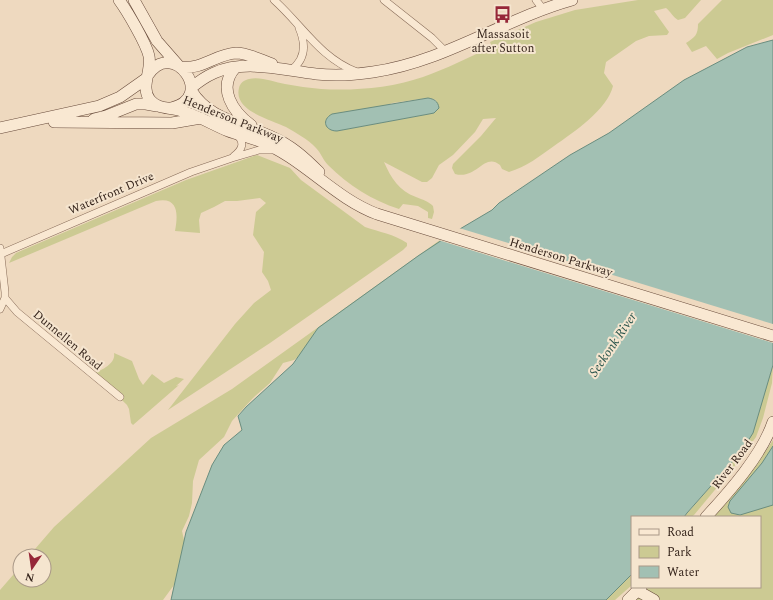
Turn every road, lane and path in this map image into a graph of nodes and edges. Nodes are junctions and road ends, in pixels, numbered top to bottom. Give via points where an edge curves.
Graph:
1 (119, 0) edge
2 (134, 0) edge
3 (274, 0) edge
4 (384, 0) edge
5 (536, 0) edge
6 (572, 0) edge
7 (543, 9) junction
8 (296, 23) junction
9 (445, 51) junction
10 (180, 66) junction
11 (235, 68) junction
12 (291, 70) junction
13 (361, 74) junction
14 (148, 76) junction
15 (191, 89) junction
16 (160, 107) junction
17 (171, 108) junction
18 (201, 118) junction
19 (54, 122) junction
20 (21, 124) junction
21 (0, 128) edge
22 (262, 132) junction
23 (233, 133) junction
24 (277, 150) junction
25 (232, 158) junction
26 (344, 196) junction
27 (1, 251) edge
28 (5, 298) junction
29 (0, 309) edge
30 (773, 336) edge
31 (120, 397) dead end
32 (773, 422) edge
33 (707, 516) edge
34 (640, 589) edge
35 (628, 600) edge
36 (654, 600) edge

1 - 14 main road via 148,51
2 - 10 main road, Henderson Parkway via 157,41
3 - 8 street
4 - 9 street
5 - 7 street
6 - 7 main road
7 - 9 main road
8 - 12 street via 302,35 304,51 300,61
8 - 13 street via 331,59
9 - 13 main road via 399,67
10 - 12 main road via 196,67 220,56 236,53
10 - 14 main road via 163,64 156,67
10 - 15 main road, Henderson Parkway via 189,76
11 - 12 main road
11 - 15 main road via 215,72
11 - 22 main road via 227,83 229,100 239,116
12 - 13 main road via 322,74
14 - 16 main road via 147,94
14 - 20 main road via 105,104
15 - 17 main road, Henderson Parkway via 185,102
15 - 22 main road, Henderson Parkway via 199,102 210,111
16 - 17 main road, Henderson Parkway
16 - 19 main road, Henderson Parkway via 136,104 96,119
17 - 18 main road, Henderson Parkway
18 - 19 main road via 172,123
18 - 23 main road, Henderson Parkway
19 - 20 main road
20 - 21 main road
22 - 26 main road, Henderson Parkway via 296,150
23 - 24 main road, Henderson Parkway via 262,142
23 - 25 street via 243,144
24 - 25 street, Waterfront Drive via 259,150
24 - 26 main road, Henderson Parkway
25 - 27 street, Waterfront Drive
26 - 30 main road, Henderson Parkway via 373,213
27 - 28 street
28 - 29 street
28 - 31 street, Dunnellen Road via 17,312
32 - 33 main road, River Road via 751,462
34 - 35 main road
34 - 36 main road

